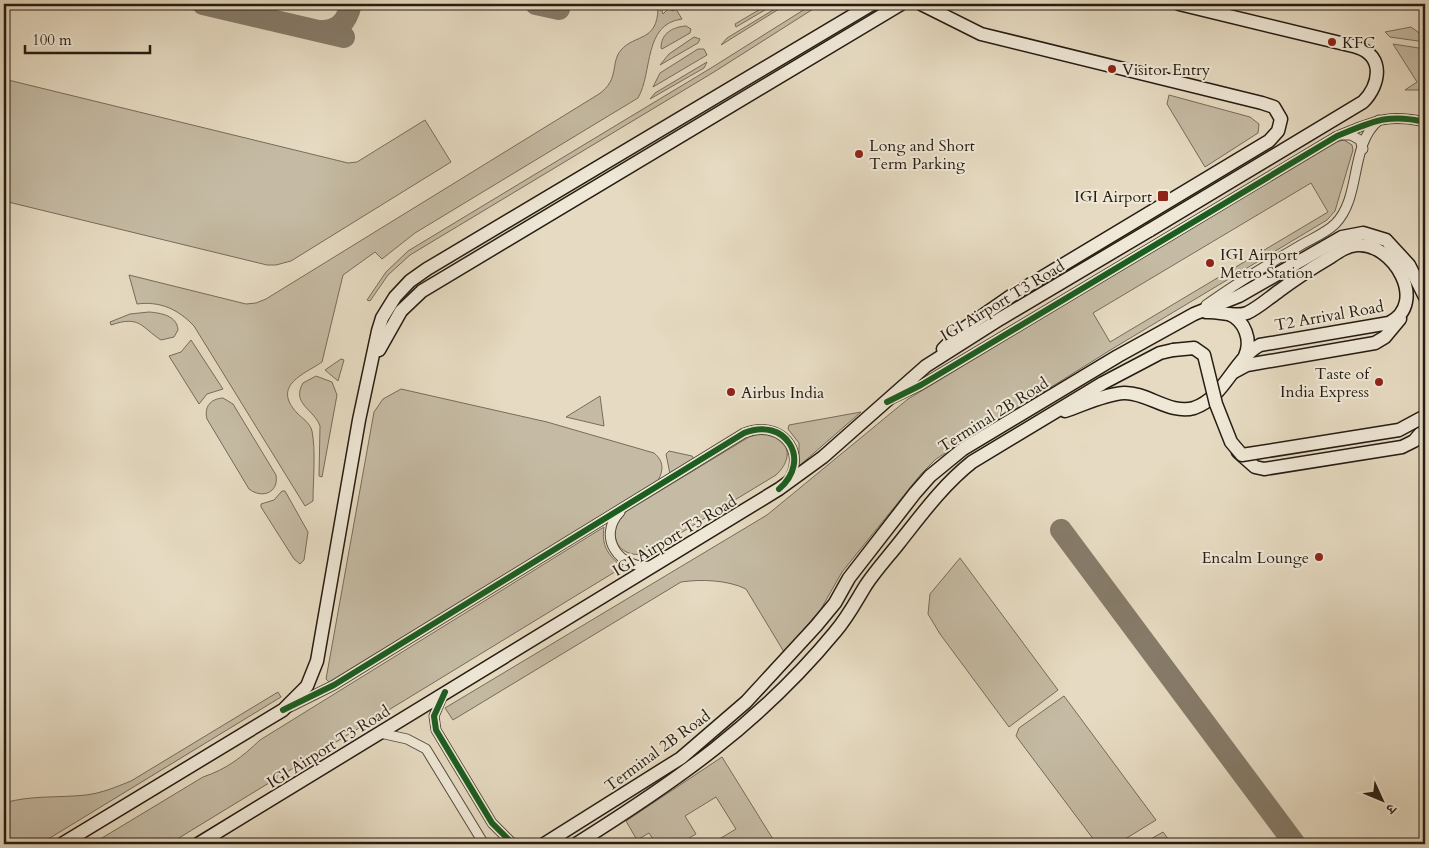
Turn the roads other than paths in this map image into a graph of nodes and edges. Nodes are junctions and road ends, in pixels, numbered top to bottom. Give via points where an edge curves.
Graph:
1 (872, 4) edge
2 (901, 4) edge
3 (921, 4) edge
4 (1179, 4) edge
5 (1381, 119) junction
6 (1425, 122) edge
7 (1337, 136) junction
8 (1363, 149) junction
9 (1425, 296) edge
10 (1406, 308) junction
11 (1194, 314) junction
12 (1229, 314) junction
13 (1245, 356) junction
14 (926, 366) junction
15 (370, 368) junction
16 (1231, 375) junction
17 (887, 402) junction
18 (1425, 416) edge
19 (1042, 419) junction
20 (1425, 428) edge
21 (1238, 452) junction
22 (779, 489) junction
23 (626, 506) junction
24 (661, 562) junction
25 (816, 626) junction
26 (836, 632) junction
27 (445, 692) junction
28 (283, 710) junction
29 (380, 733) junction
30 (62, 844) edge
31 (198, 844) edge
32 (484, 844) edge
33 (513, 844) edge
34 (544, 844) edge
35 (576, 844) edge

1 - 15 main road via 427,269 402,290 382,318
2 - 15 main road via 422,291 392,323
3 - 14 main road via 981,34 1262,103 1274,107 1281,119 1278,131 1269,141 1011,296 962,330
4 - 14 main road, IGI Airport T3 Road, bridge via 1362,48 1375,61 1378,74 1374,90 1363,102
5 - 6 street via 1398,117
5 - 7 street
5 - 8 street via 1370,131
7 - 8 street via 1355,137
7 - 17 street via 921,385
8 - 11 street via 1348,204 1335,224
9 - 11 main road, Terminal 2B Road via 1409,265 1394,246 1378,236 1356,233 1342,237 1239,296
10 - 12 main road, T2 Arrival Road via 1407,288 1390,260 1375,248 1355,245 1314,267 1251,311
10 - 13 main road, T2 Arrival Road via 1389,323 1268,342
10 - 16 main road via 1390,332 1375,343 1247,365
11 - 12 main road, T2 Arrival Road
11 - 25 main road, Terminal 2B Road via 1118,356 944,463 848,578 835,603
12 - 13 main road via 1244,329 1248,343
13 - 16 main road, T2 Arrival Road
14 - 17 main road, IGI Airport T3 Road
15 - 28 main road via 317,660 307,686
16 - 19 main road, T2 Arrival Road via 1214,395 1192,408 1173,408 1124,393
17 - 22 main road, IGI Airport T3 Road via 823,457
18 - 21 main road, bridge via 1399,430 1247,456
19 - 21 main road, Terminal 2B Road, bridge via 1160,353 1194,348 1204,356 1216,404
19 - 26 main road, Terminal 2B Road via 972,462 944,487 866,585 852,612
20 - 21 main road via 1414,441 1402,447 1264,469 1255,467
22 - 23 street via 794,468 794,453 790,444 774,431 754,429
22 - 24 main road, IGI Airport T3 Road
23 - 24 street via 612,524 610,535 619,556 633,565 650,566
23 - 28 street via 334,685
24 - 27 main road, IGI Airport T3 Road
25 - 26 main road via 826,622
25 - 34 main road, Terminal 2B Road via 777,671 713,732 673,763
26 - 35 main road, Terminal 2B Road via 784,689 734,734 681,774
27 - 29 main road, IGI Airport T3 Road
27 - 33 street via 434,716 436,730 492,823
28 - 30 main road
29 - 31 main road, IGI Airport T3 Road
29 - 32 street via 407,739 426,749

